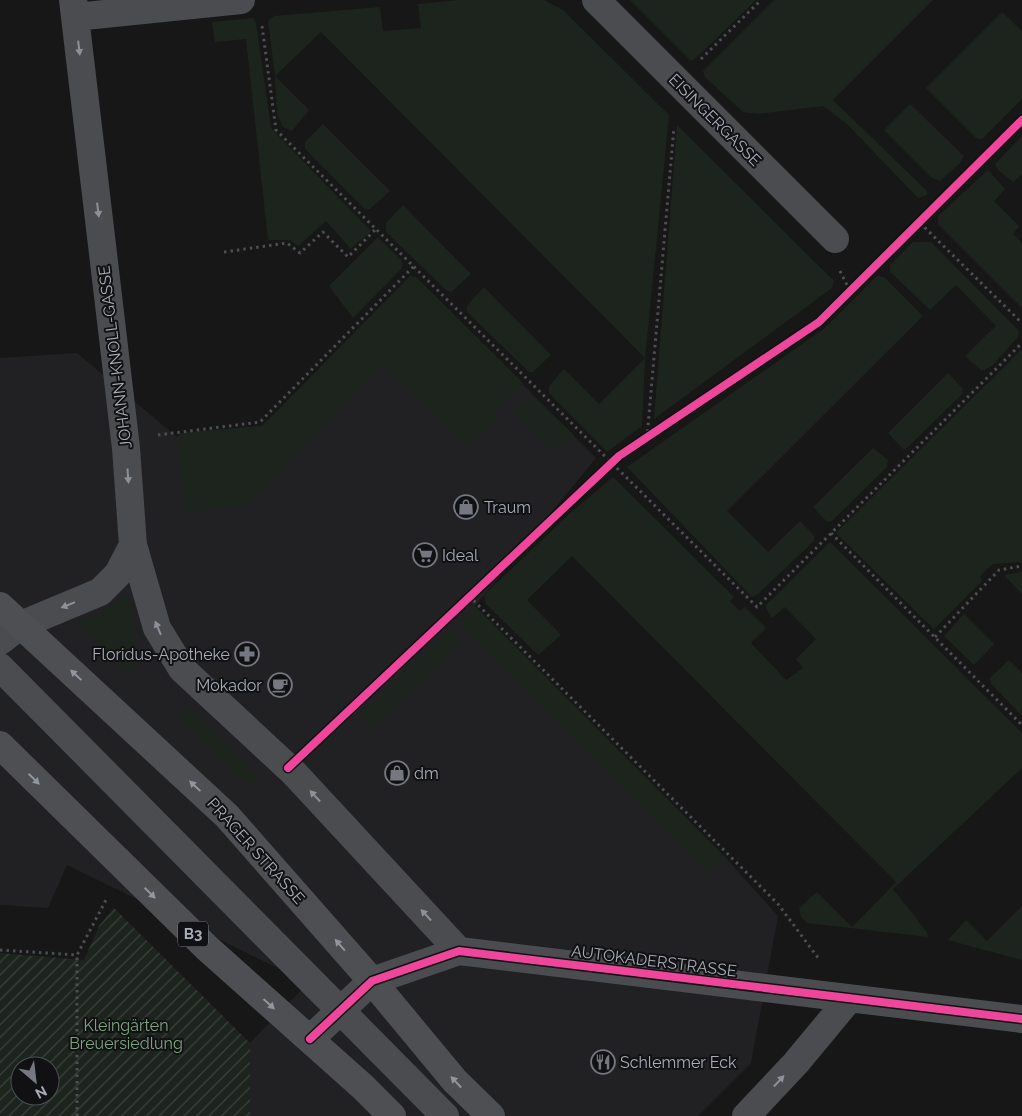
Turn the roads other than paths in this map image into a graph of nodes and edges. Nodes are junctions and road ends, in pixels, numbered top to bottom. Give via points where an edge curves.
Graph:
1 (241, 0) edge
2 (596, 0) edge
3 (74, 8) edge
4 (835, 239) dead end
5 (133, 545) junction
6 (0, 606) edge
7 (21, 625) junction
8 (0, 641) edge
9 (0, 666) edge
10 (0, 745) edge
11 (459, 951) junction
12 (372, 981) junction
13 (849, 1000) junction
14 (340, 1010) junction
15 (1022, 1019) edge
16 (310, 1040) junction
17 (392, 1116) edge
18 (445, 1116) edge
19 (491, 1116) edge
20 (746, 1116) edge

1 - 3 street
2 - 4 street, EISINGERGASSE
3 -> 5 street, JOHANN-KNOLL-GASSE via 125,440
5 -> 7 street via 118,574 100,592
11 -> 5 street via 294,773 182,670 157,628
6 - 7 main road, PRAGER STRASSE
7 - 8 street
12 -> 7 main road, PRAGER STRASSE via 227,816
9 - 14 street
10 -> 16 main road, B3 via 207,948
11 - 12 street, AUTOKADERSTRASSE
11 - 13 street, AUTOKADERSTRASSE
12 - 14 street, AUTOKADERSTRASSE
19 -> 12 main road, PRAGER STRASSE via 455,1081
13 - 15 street, AUTOKADERSTRASSE
20 -> 13 street
14 - 16 street, AUTOKADERSTRASSE
14 - 18 street
16 - 17 main road, B3

